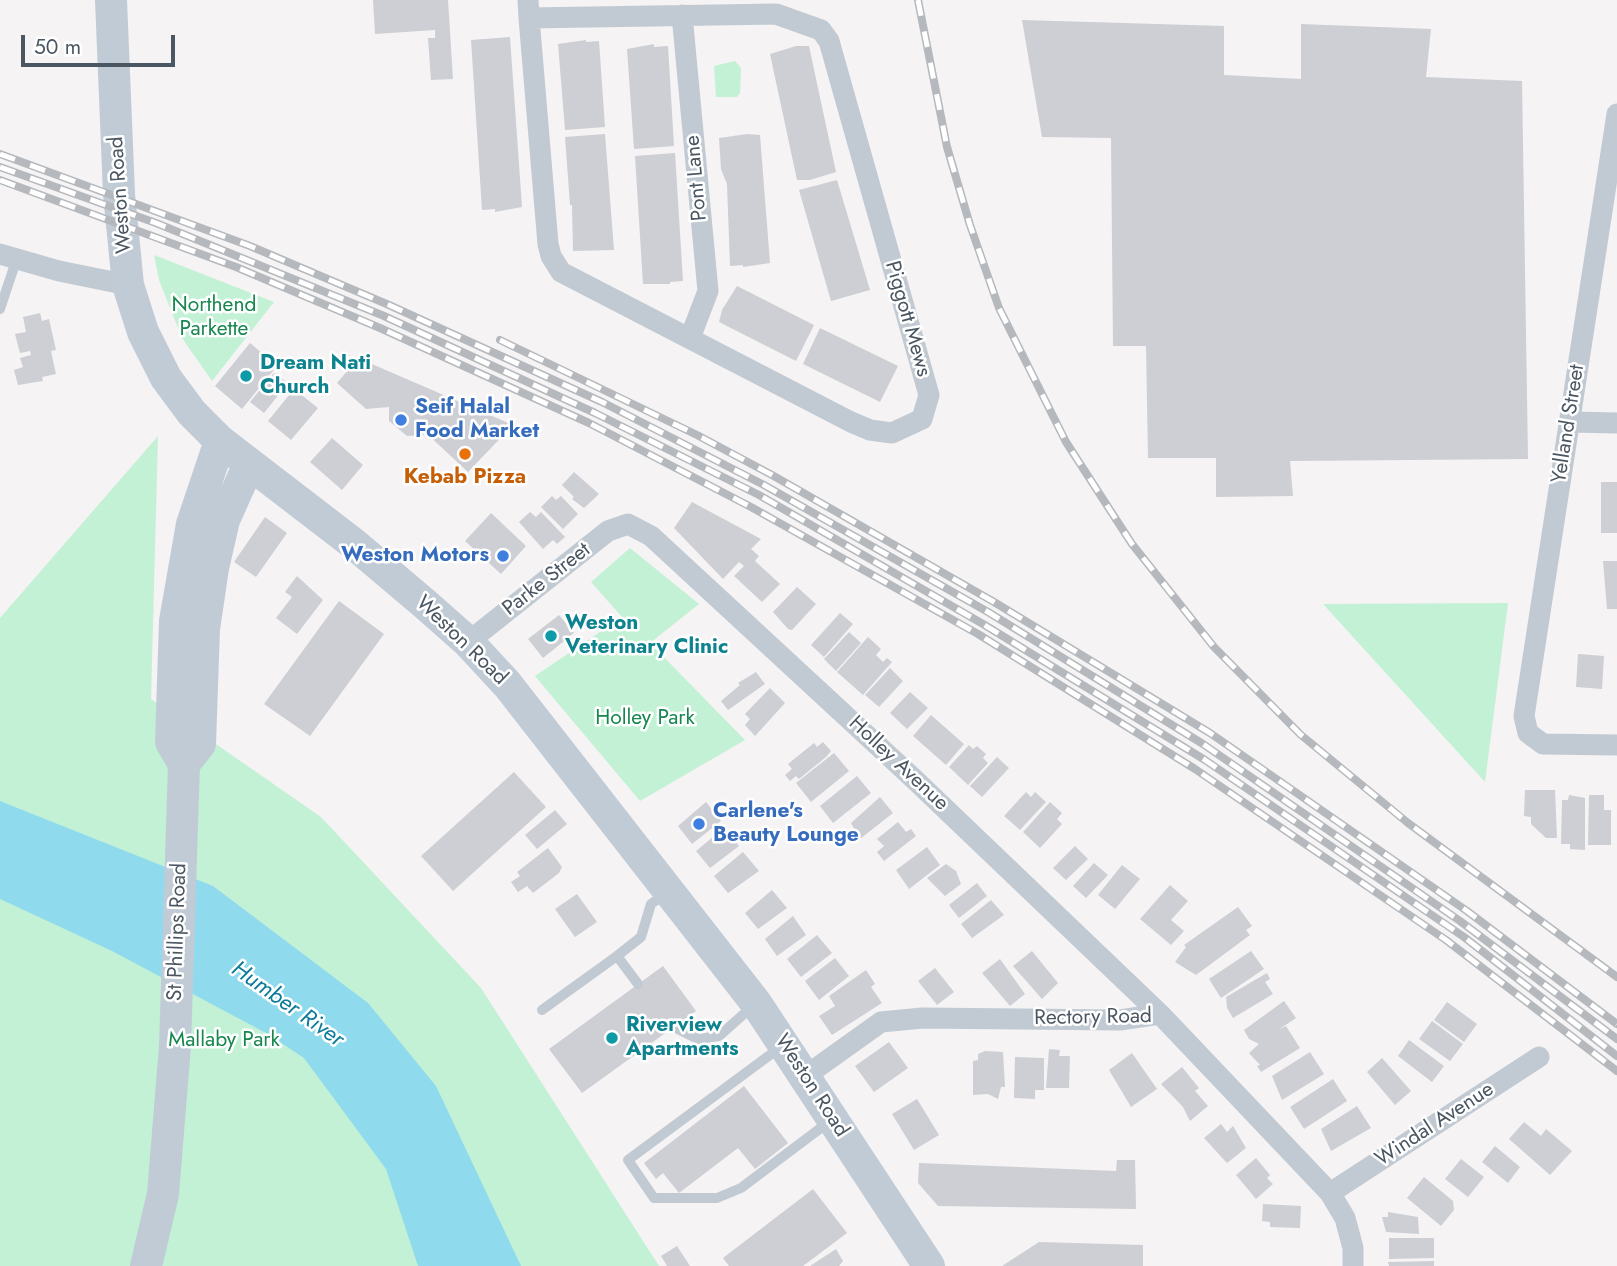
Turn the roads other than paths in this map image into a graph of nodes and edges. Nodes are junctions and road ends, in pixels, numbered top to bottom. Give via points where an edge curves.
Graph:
1 (111, 0) edge
2 (529, 9) edge
3 (682, 15) junction
4 (1617, 114) edge
5 (9, 256) edge
6 (128, 285) junction
7 (0, 309) edge
8 (690, 338) junction
9 (1570, 422) junction
10 (1617, 423) edge
11 (220, 441) junction
12 (249, 464) junction
13 (628, 524) joint
14 (468, 642) junction
15 (1617, 745) edge
16 (183, 779) junction
17 (671, 891) junction
18 (617, 956) junction
19 (638, 984) dead end
20 (756, 1003) junction
21 (542, 1010) dead end
22 (1160, 1014) junction
23 (674, 1027) dead end
24 (784, 1044) junction
25 (1539, 1057) dead end
26 (804, 1077) junction
27 (832, 1120) junction
28 (1330, 1193) junction
29 (146, 1266) edge
30 (929, 1266) edge
31 (1353, 1266) edge

1 - 6 main road, Weston Road via 119,194
2 - 3 street, Piggott Mews
2 - 8 street, Piggott Mews via 551,256 561,272
3 - 8 street, Pont Lane via 708,291
3 - 8 street, Piggott Mews via 789,16 821,30 829,41 929,395 922,419 892,433 870,430
4 - 9 street, Yelland Street
5 - 6 street
5 - 7 lane
6 - 11 main road, Weston Road via 143,332 166,377
9 - 10 street
9 - 15 street, Yelland Street via 1524,716 1528,733 1543,744
11 - 12 main road, Weston Road
11 - 16 main road, St Phillips Road via 192,524 177,595 171,742
12 - 14 main road, Weston Road via 354,544
12 - 16 main road, St Phillips Road via 224,520 213,568 204,629 200,744
13 - 14 street, Parke Street via 608,531
13 - 22 street, Holley Avenue via 651,536
14 - 17 main road, Weston Road via 507,684
16 - 29 main road, St Phillips Road via 175,1046 163,1194
17 - 18 lane via 650,904 641,937
17 - 20 main road, Weston Road
18 - 19 lane
18 - 21 lane
20 - 23 lane via 719,1036 698,1039
20 - 24 main road, Weston Road
22 - 26 street, Rectory Road via 1120,1020 922,1018 881,1022
22 - 28 street, Rectory Road
24 - 26 main road, Weston Road
24 - 27 lane via 628,1160 654,1198 717,1198 741,1188
25 - 28 street, Windal Avenue
26 - 27 main road, Weston Road
27 - 30 main road, Weston Road
28 - 31 street, Rectory Road via 1345,1218

